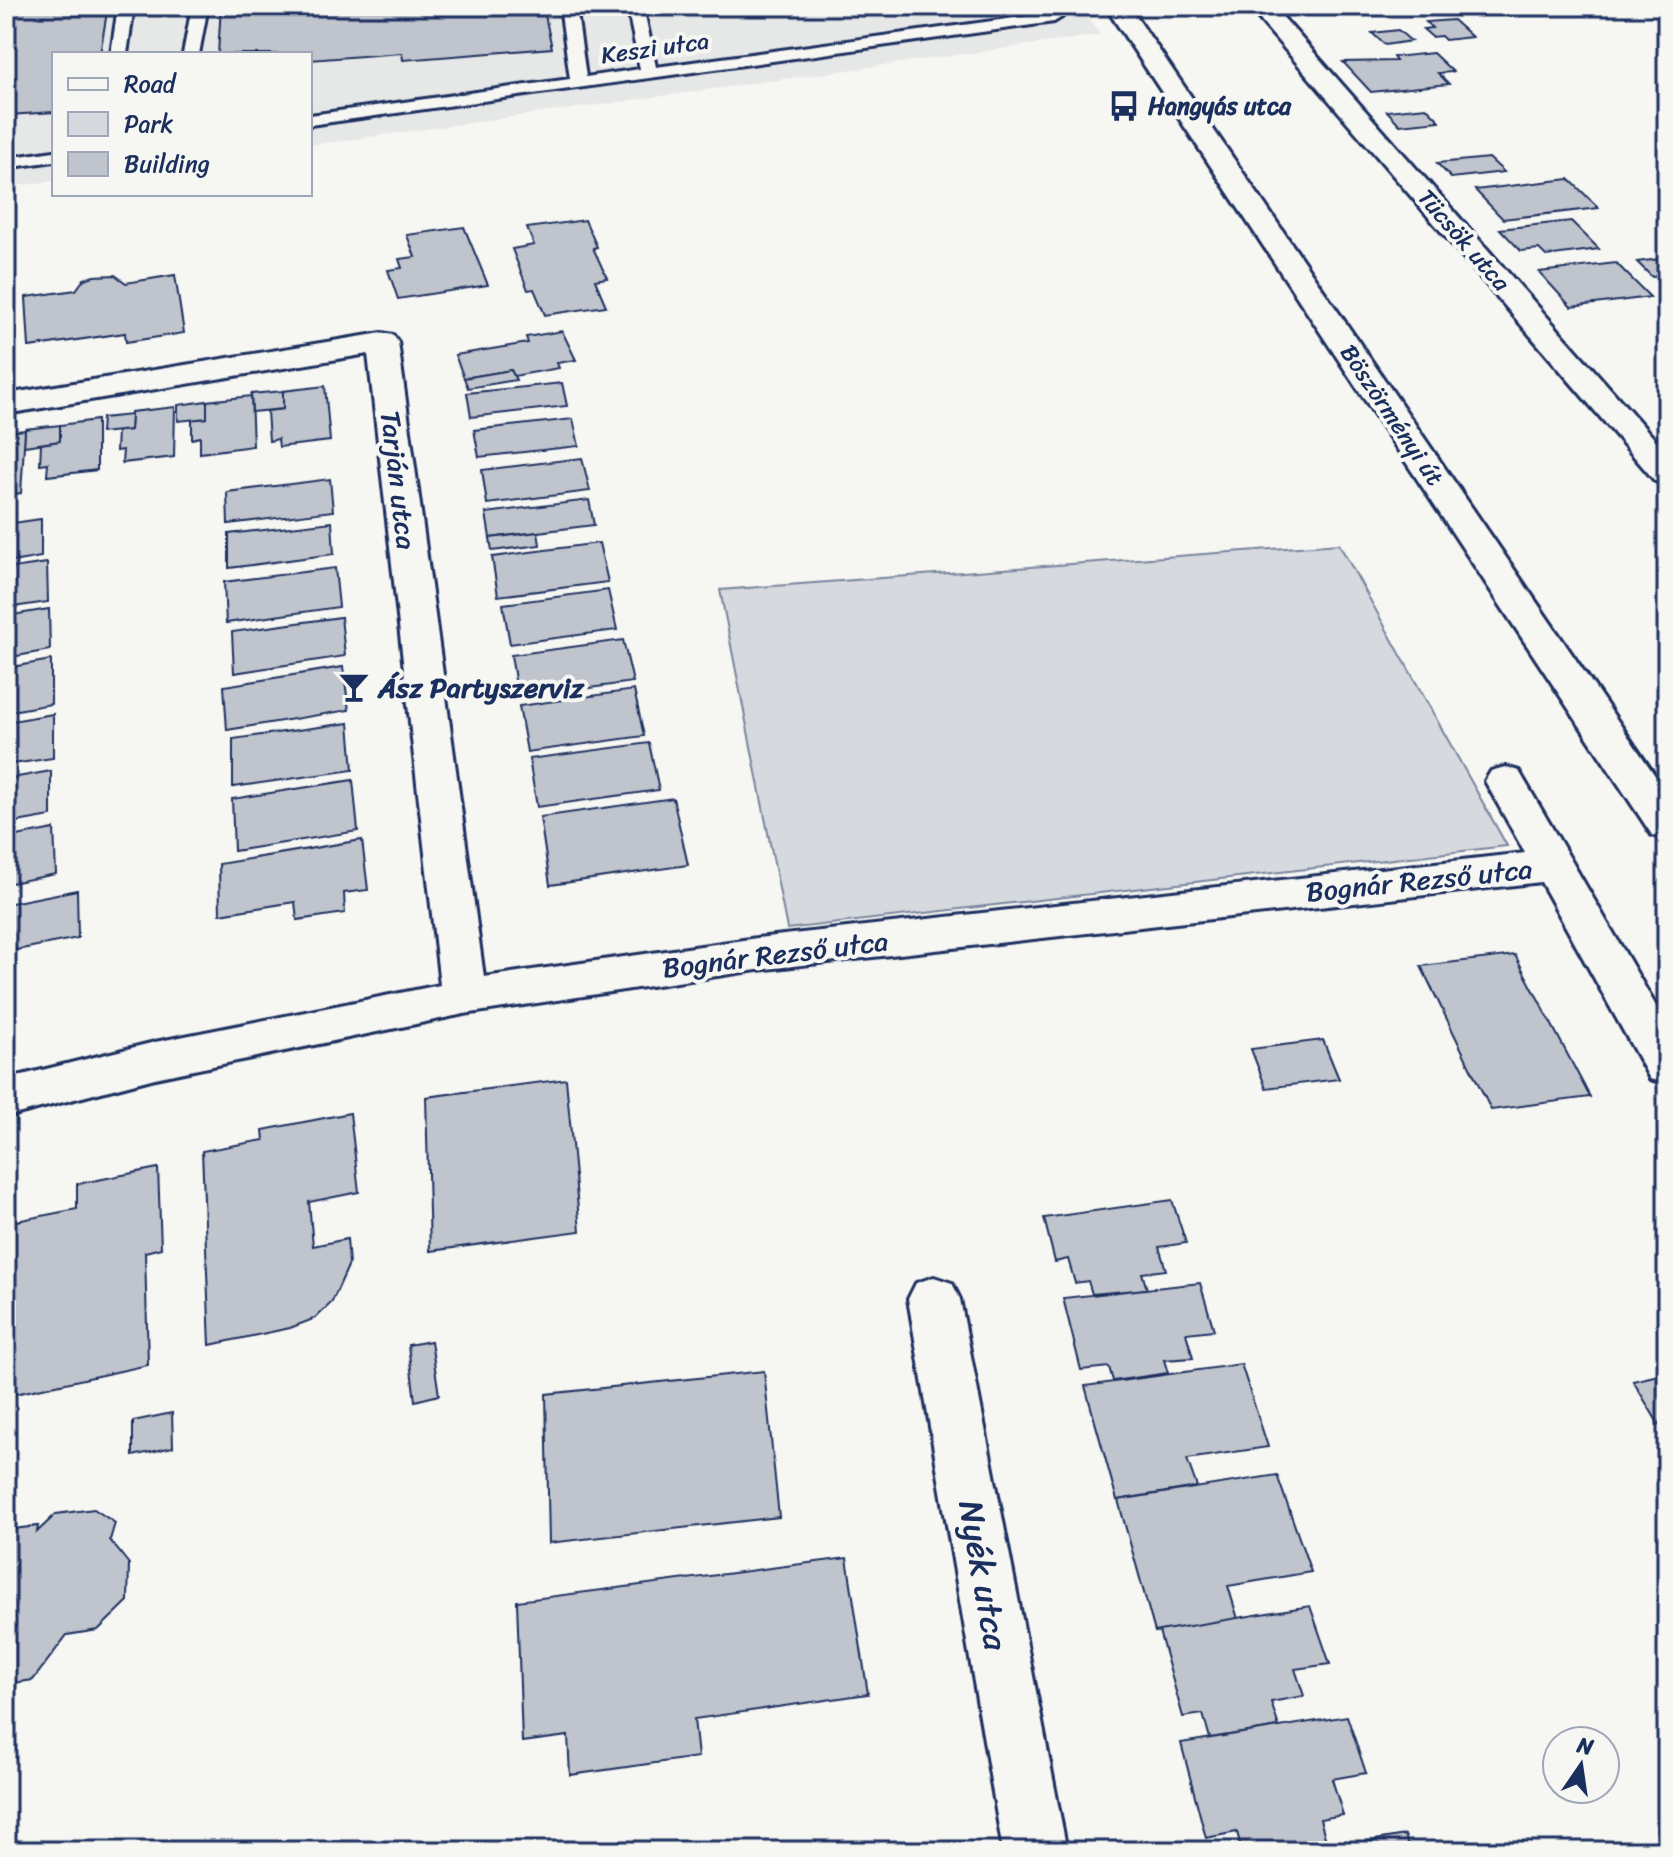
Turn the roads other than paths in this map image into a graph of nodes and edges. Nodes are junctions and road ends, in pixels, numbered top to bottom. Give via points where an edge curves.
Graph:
1 (126, 6) edge
2 (200, 6) edge
3 (568, 6) edge
4 (635, 6) edge
5 (1118, 6) edge
6 (1260, 6) edge
7 (1051, 11) edge
8 (119, 52) edge
9 (191, 52) edge
10 (649, 73) junction
11 (579, 83) junction
12 (312, 120) edge
13 (52, 156) edge
14 (6, 163) edge
15 (6, 404) edge
16 (1667, 474) edge
17 (1505, 781) dead end
18 (1667, 825) edge
19 (1553, 865) junction
20 (464, 997) junction
21 (1667, 1066) edge
22 (6, 1098) edge
23 (934, 1299) dead end
24 (1035, 1851) edge

1 - 8 lane
2 - 9 lane
3 - 11 lane
4 - 10 lane
5 - 18 street, Böszörményi út
6 - 16 street, Tücsök utca
7 - 10 lane, Keszi utca
10 - 11 lane, Keszi utca
11 - 12 lane, Keszi utca
13 - 14 lane
15 - 20 street, Tarján utca via 382,342
17 - 19 street
19 - 20 street, Bognár Rezső utca via 757,954
19 - 21 street
20 - 22 street, Bognár Rezső utca via 155,1060
23 - 24 street, Nyék utca

